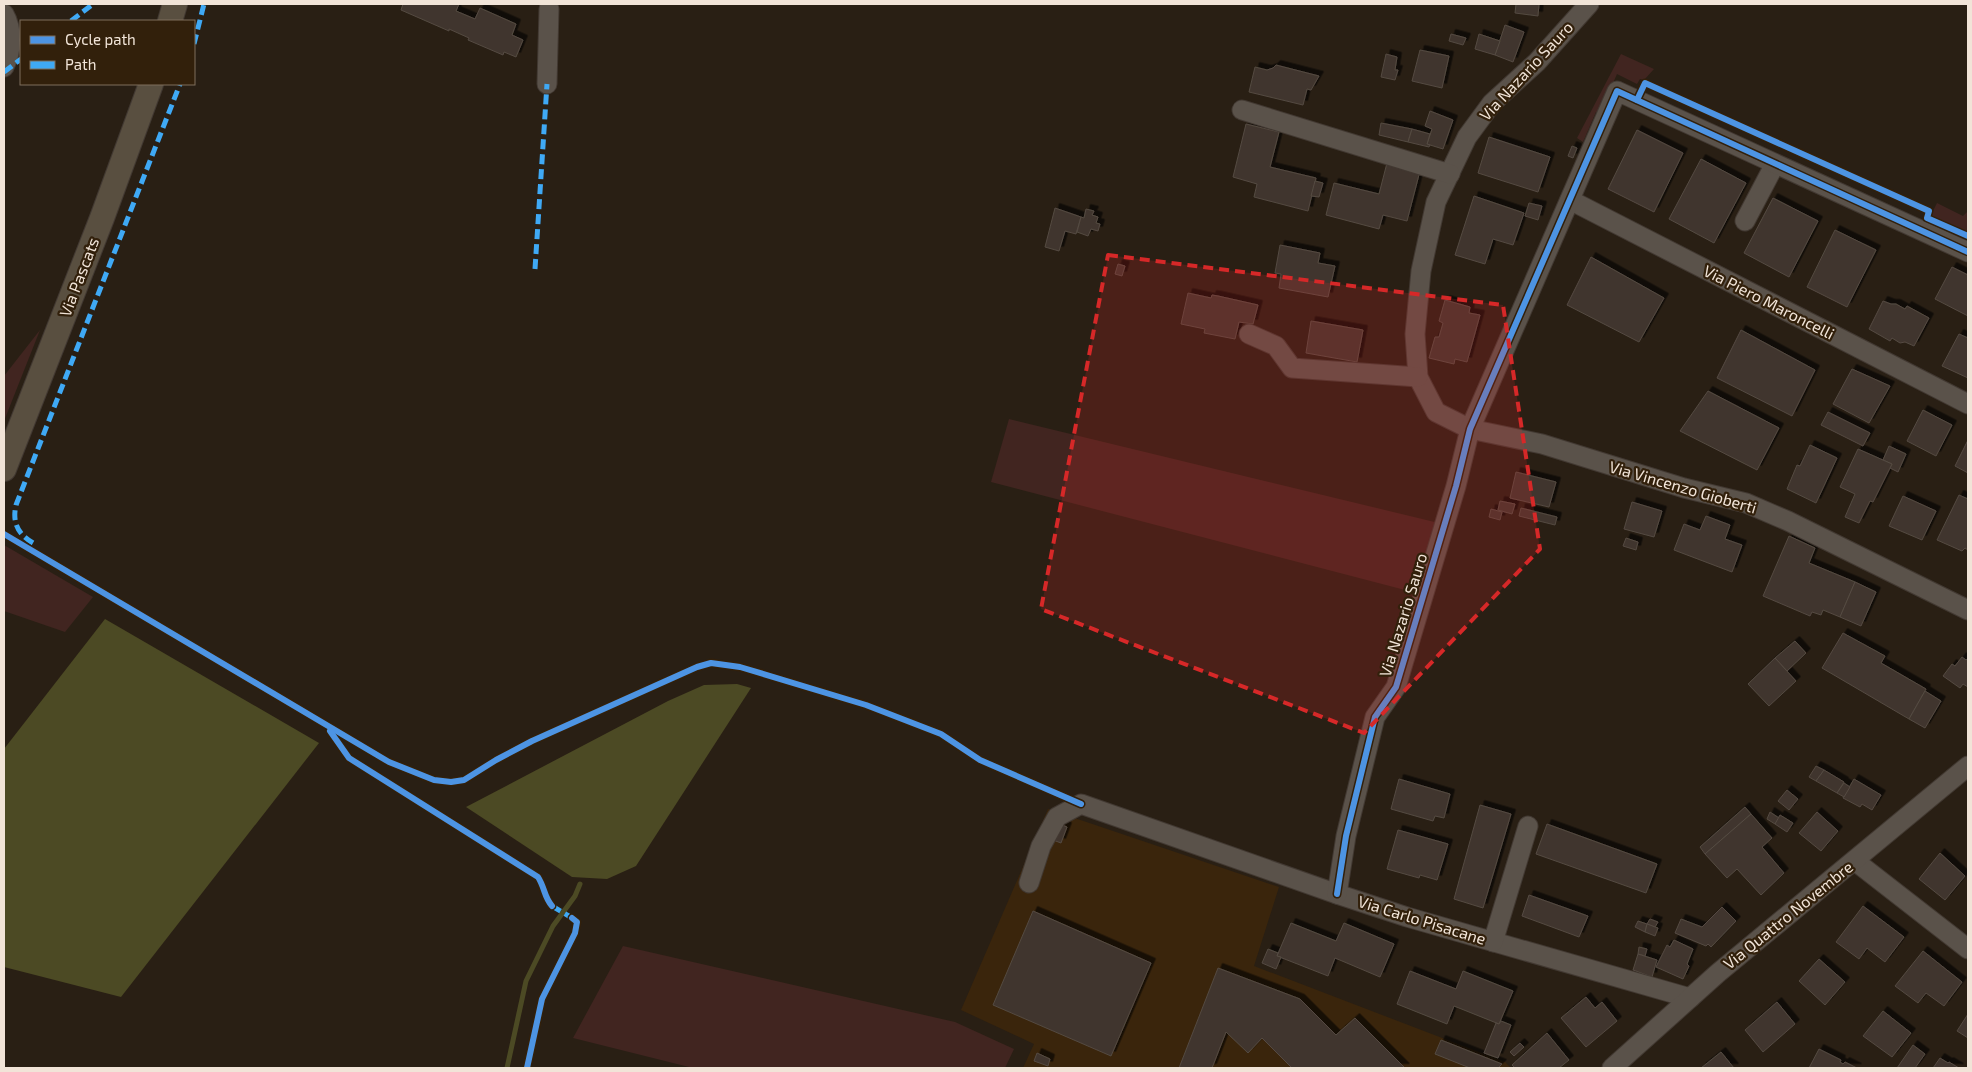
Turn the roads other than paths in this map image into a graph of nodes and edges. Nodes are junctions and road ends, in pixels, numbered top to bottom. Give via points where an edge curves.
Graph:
1 (175, 4) edge
2 (1589, 4) edge
3 (544, 6) edge
4 (4, 14) edge
5 (170, 20) edge
6 (4, 67) edge
7 (547, 84) dead end
8 (151, 85) edge
9 (1242, 110) dead end
10 (1775, 164) junction
11 (1450, 174) junction
12 (1570, 200) junction
13 (1745, 221) dead end
14 (1968, 252) edge
15 (1249, 334) dead end
16 (1418, 377) junction
17 (1968, 404) edge
18 (1470, 428) junction
19 (4, 469) edge
20 (1968, 610) edge
21 (1968, 766) edge
22 (1528, 826) dead end
23 (1855, 861) junction
24 (1029, 883) dead end
25 (1337, 894) junction
26 (1494, 942) junction
27 (1968, 949) edge
28 (1690, 998) junction
29 (1612, 1068) edge

1 - 5 main road
2 - 11 street, Via Nazario Sauro via 1537,62 1492,103 1467,137
3 - 7 street
4 - 6 street via 11,41 10,55
8 - 19 main road, Via Pascats
9 - 11 street
10 - 12 street via 1617,91
10 - 13 street
10 - 14 street
11 - 16 street, Via Nazario Sauro via 1436,202 1421,271 1415,334
12 - 17 street, Via Piero Maroncelli
12 - 18 street
15 - 16 street via 1276,346 1292,368
16 - 18 street, Via Nazario Sauro via 1436,412
18 - 20 street, Via Vincenzo Gioberti via 1542,444 1684,488 1746,503
18 - 25 street, Via Nazario Sauro via 1396,687 1375,717 1346,836
21 - 23 street, Via Quattro Novembre
22 - 26 street
23 - 27 street
23 - 28 street, Via Quattro Novembre
24 - 25 street, Via Carlo Pisacane via 1041,846 1057,816 1081,804
25 - 26 street, Via Carlo Pisacane
26 - 28 street, Via Carlo Pisacane
28 - 29 street, Via Quattro Novembre

